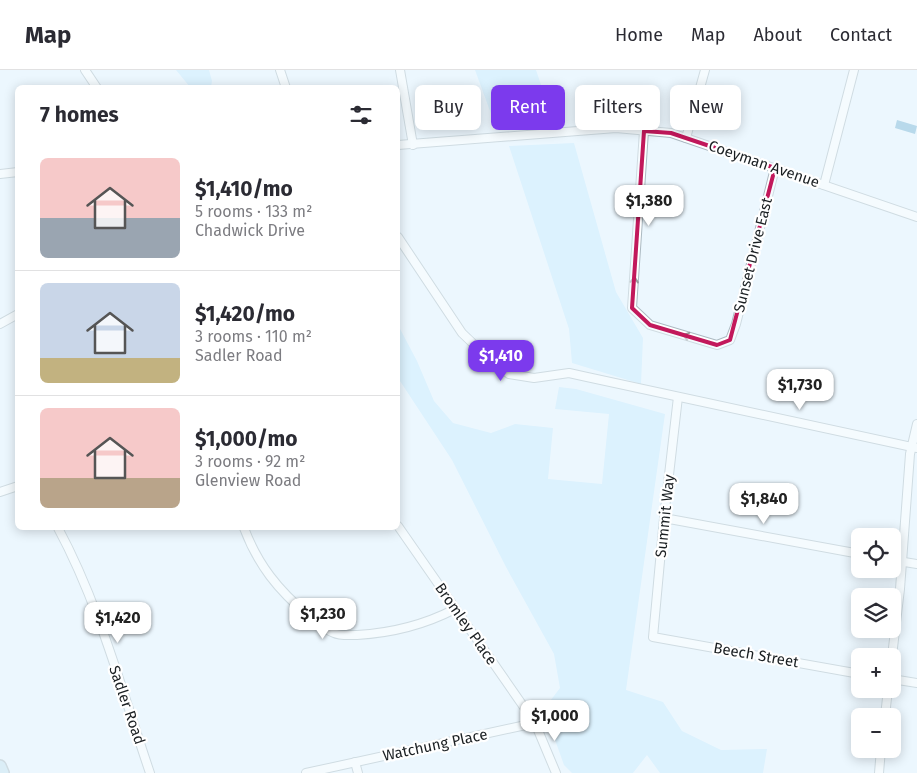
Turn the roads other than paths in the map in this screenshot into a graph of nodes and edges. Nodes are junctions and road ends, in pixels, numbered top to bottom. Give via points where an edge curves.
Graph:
1 (84, 70) edge
2 (280, 70) edge
3 (400, 70) edge
4 (705, 70) edge
5 (854, 70) edge
6 (96, 85) edge
7 (285, 85) edge
8 (644, 131) junction
9 (686, 138) junction
10 (413, 144) junction
11 (400, 145) edge
12 (775, 168) junction
13 (15, 172) edge
14 (0, 174) edge
15 (824, 185) junction
16 (917, 216) edge
17 (400, 240) edge
18 (15, 316) edge
19 (0, 324) edge
20 (678, 396) junction
21 (917, 424) edge
22 (914, 448) edge
23 (15, 487) edge
24 (0, 492) edge
25 (664, 518) junction
26 (400, 529) edge
27 (59, 530) edge
28 (245, 530) edge
29 (851, 552) edge
30 (902, 562) junction
31 (917, 564) edge
32 (456, 609) junction
33 (653, 637) joint
34 (893, 648) edge
35 (851, 672) edge
36 (901, 680) edge
37 (917, 683) edge
38 (535, 723) junction
39 (881, 758) edge
40 (355, 762) junction
41 (0, 766) edge
42 (2, 773) edge
43 (150, 773) edge
44 (306, 773) edge
45 (358, 773) edge
46 (556, 773) edge
47 (879, 773) edge

1 - 6 street
2 - 7 street
3 - 10 street
4 - 9 street
5 - 15 street
8 - 9 street, Coeyman Avenue
8 - 10 street, Coeyman Avenue via 616,128
12 -> 8 street, Sunset Drive East via 736,324 730,340 717,345 650,325 632,308
9 - 12 street, Coeyman Avenue
10 - 11 street, Coeyman Avenue
12 - 15 street, Coeyman Avenue
13 - 14 street
15 - 16 street, Coeyman Avenue
17 - 20 street via 462,333 509,374 534,378 569,374
18 - 19 street
20 - 22 street
20 - 25 street, Summit Way
21 - 22 street
22 - 30 street
23 - 24 street
25 - 29 street
25 - 33 street, Summit Way
26 - 32 street, Bromley Place
27 - 43 street, Sadler Road via 89,592
28 - 32 street via 253,550 280,589 334,634 395,631
30 - 31 street
30 - 34 street
32 - 38 street, Bromley Place
33 - 35 street, Beech Street
36 - 37 street
38 - 40 street, Watchung Place
38 - 46 street, Bromley Place
39 - 47 street
40 - 44 street, Watchung Place
40 - 45 street
41 - 42 main road

